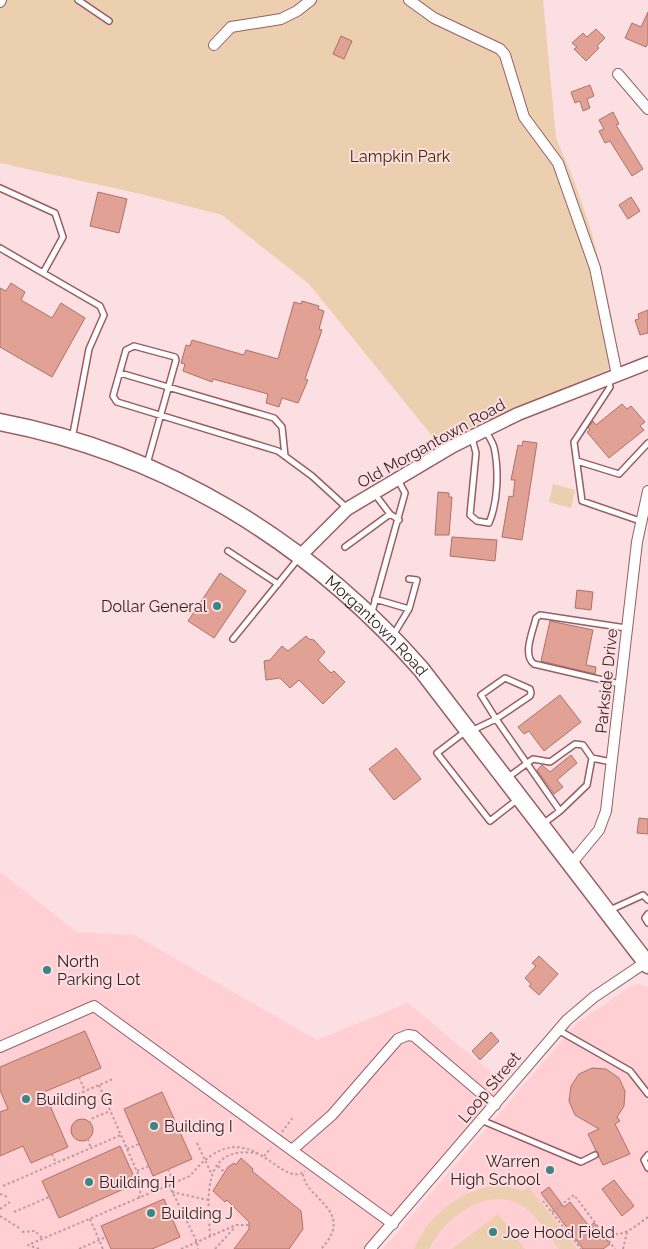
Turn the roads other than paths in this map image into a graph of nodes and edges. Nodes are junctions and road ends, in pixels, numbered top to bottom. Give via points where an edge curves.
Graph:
1 (78, 0) edge
2 (310, 0) edge
3 (409, 0) edge
4 (109, 21) dead end
5 (214, 45) dead end
6 (618, 74) dead end
7 (648, 109) edge
8 (0, 188) edge
9 (0, 248) edge
10 (43, 273) junction
11 (648, 363) edge
12 (120, 373) junction
13 (612, 376) junction
14 (169, 387) junction
15 (162, 415) junction
16 (0, 422) edge
17 (485, 429) junction
18 (472, 436) junction
19 (72, 439) junction
20 (648, 443) edge
21 (285, 456) junction
22 (577, 461) junction
23 (146, 466) junction
24 (397, 478) junction
25 (648, 491) edge
26 (373, 492) junction
27 (347, 509) junction
28 (390, 514) junction
29 (399, 520) junction
30 (644, 522) edge
31 (345, 547) dead end
32 (228, 551) dead end
33 (302, 555) junction
34 (409, 579) dead end
35 (278, 584) junction
36 (408, 589) dead end
37 (414, 590) junction
38 (375, 599) junction
39 (409, 609) junction
40 (371, 615) junction
41 (626, 628) junction
42 (392, 637) junction
43 (233, 639) dead end
44 (620, 684) junction
45 (496, 718) junction
46 (469, 730) junction
47 (592, 758) junction
48 (612, 762) junction
49 (527, 763) junction
50 (506, 779) junction
51 (520, 798) junction
52 (560, 811) junction
53 (542, 825) junction
54 (571, 864) junction
55 (648, 900) edge
56 (607, 911) junction
57 (648, 914) edge
58 (648, 924) edge
59 (647, 964) edge
60 (557, 1030) junction
61 (0, 1047) edge
62 (648, 1094) edge
63 (495, 1105) junction
64 (481, 1120) junction
65 (292, 1150) junction
66 (595, 1155) dead end
67 (648, 1155) edge
68 (648, 1168) edge
69 (393, 1224) junction
70 (370, 1249) edge

1 - 4 lane
2 - 5 street via 281,19 231,27
3 - 13 street via 434,18 500,49 505,55 524,117 558,163 595,268
6 - 7 street
8 - 10 lane via 55,213 63,237
9 - 10 lane
10 - 19 lane via 100,306 104,315 89,349
11 - 13 street, Old Morgantown Road
12 - 14 lane
12 - 14 lane via 129,347 175,357
12 - 15 lane via 114,400
13 - 17 street, Old Morgantown Road
13 - 22 lane via 610,387 574,442
14 - 15 lane
14 - 21 lane via 274,418 282,428
15 - 21 lane
15 - 23 lane
16 - 19 main road, Morgantown Road
17 - 18 street, Old Morgantown Road
17 - 18 lane via 494,446 496,472 493,515 489,523 477,521 470,515 476,453
18 - 24 street, Old Morgantown Road
19 - 23 main road, Morgantown Road
20 - 22 lane via 619,474
21 - 27 lane
22 - 30 lane via 582,501
23 - 33 main road, Morgantown Road via 223,504
24 - 26 street, Old Morgantown Road
24 - 29 lane via 405,493
25 - 30 street, Parkside Drive
26 - 27 street, Old Morgantown Road
26 - 28 lane
27 - 33 street, Old Morgantown Road
28 - 29 lane
28 - 31 lane
29 - 38 lane via 382,585
30 - 41 street, Parkside Drive
32 - 35 lane
33 - 35 lane
33 - 40 main road, Morgantown Road
34 - 37 lane via 416,580
35 - 43 lane
36 - 37 lane
37 - 39 lane
38 - 39 lane
38 - 40 lane
39 - 42 lane
40 - 42 main road, Morgantown Road
41 - 44 street, Parkside Drive
41 - 44 lane via 540,615 536,618 528,652 534,664
42 - 46 main road, Morgantown Road
44 - 48 street, Parkside Drive
45 - 45 lane via 530,696 530,690 505,678 482,692 482,698
45 - 46 lane
45 - 49 lane
46 - 50 main road, Morgantown Road
46 - 51 lane via 437,753 490,821
47 - 48 lane
47 - 49 lane via 579,743 550,762 537,758
47 - 52 lane via 587,786
48 - 54 street, Parkside Drive via 602,824 596,836
49 - 50 lane
49 - 52 lane
50 - 51 main road, Morgantown Road
51 - 53 main road, Morgantown Road
52 - 53 lane
53 - 54 main road, Morgantown Road
54 - 56 main road, Morgantown Road
55 - 56 lane via 642,895
56 - 59 main road, Morgantown Road
57 - 58 lane via 645,918
59 - 60 street, Loop Street via 594,997
60 - 62 lane via 630,1071
60 - 63 street, Loop Street
61 - 65 street via 94,1006
63 - 64 street, Loop Street
63 - 65 street via 414,1036 403,1036 332,1115
64 - 66 lane via 581,1162
64 - 69 street, Loop Street
65 - 69 street
67 - 68 lane via 644,1160
69 - 70 street, Loop Street

